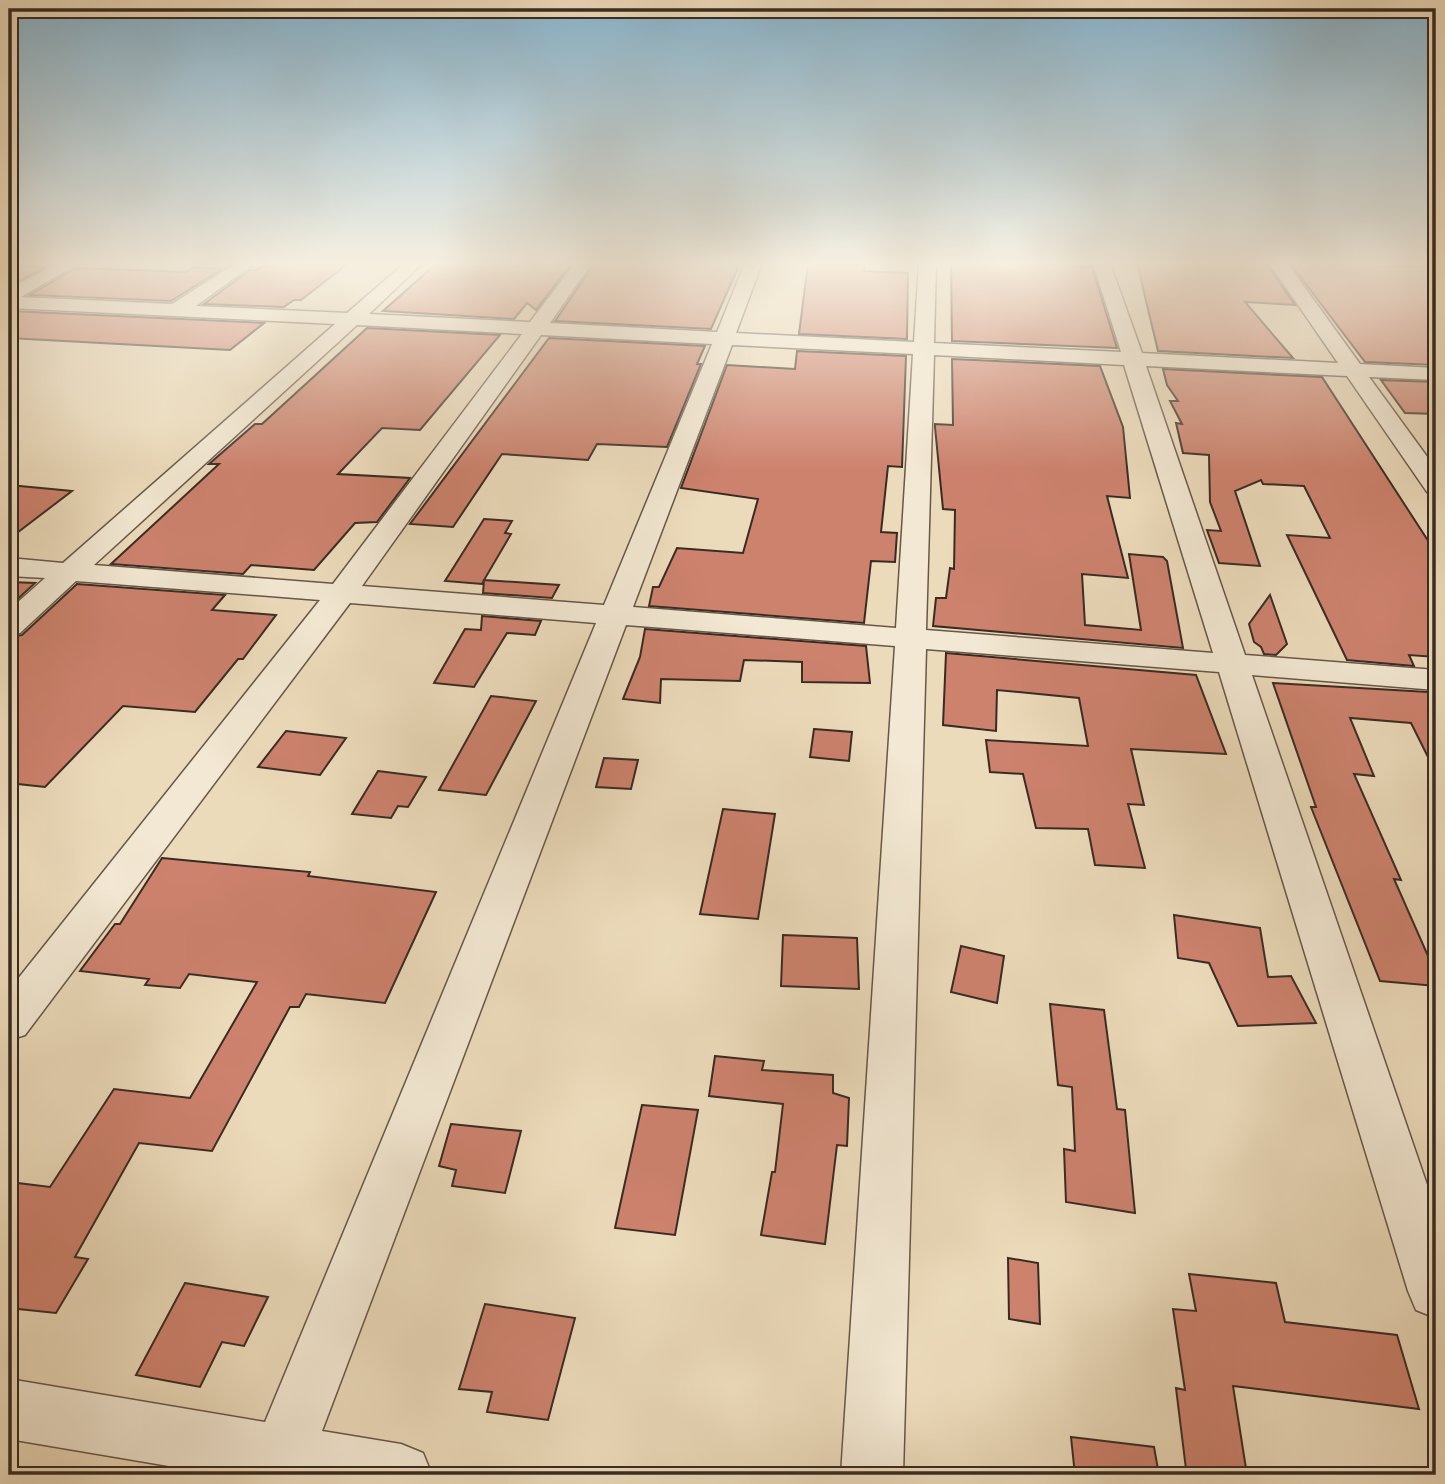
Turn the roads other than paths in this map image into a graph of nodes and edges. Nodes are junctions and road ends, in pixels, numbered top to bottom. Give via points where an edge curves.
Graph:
1 (336, 332) edge
2 (533, 332) edge
3 (596, 332) edge
4 (727, 332) edge
5 (926, 332) edge
6 (1126, 332) edge
7 (1327, 332) edge
8 (724, 339) junction
9 (926, 349) junction
10 (1135, 360) junction
11 (1354, 370) junction
12 (1436, 374) edge
13 (1436, 487) edge
14 (9, 568) edge
15 (69, 572) junction
16 (341, 594) junction
17 (615, 616) junction
18 (9, 626) edge
19 (913, 639) junction
20 (1234, 664) junction
21 (1436, 680) edge
22 (9, 1022) edge
23 (1436, 1291) edge
24 (9, 1409) edge
25 (278, 1465) edge
26 (401, 1475) edge
27 (872, 1475) edge

1 - 15 street
2 - 16 street
3 - 8 street
4 - 8 street
5 - 9 street
6 - 10 street
7 - 11 street
8 - 9 street
8 - 17 street
9 - 10 street
9 - 19 street
10 - 11 street
10 - 20 street
11 - 12 street
11 - 13 street
14 - 15 street
15 - 16 street
15 - 18 street
16 - 17 street
16 - 22 street
17 - 19 street
17 - 25 street
19 - 20 street
19 - 27 street
20 - 21 street
20 - 23 street
24 - 25 street
25 - 26 street

